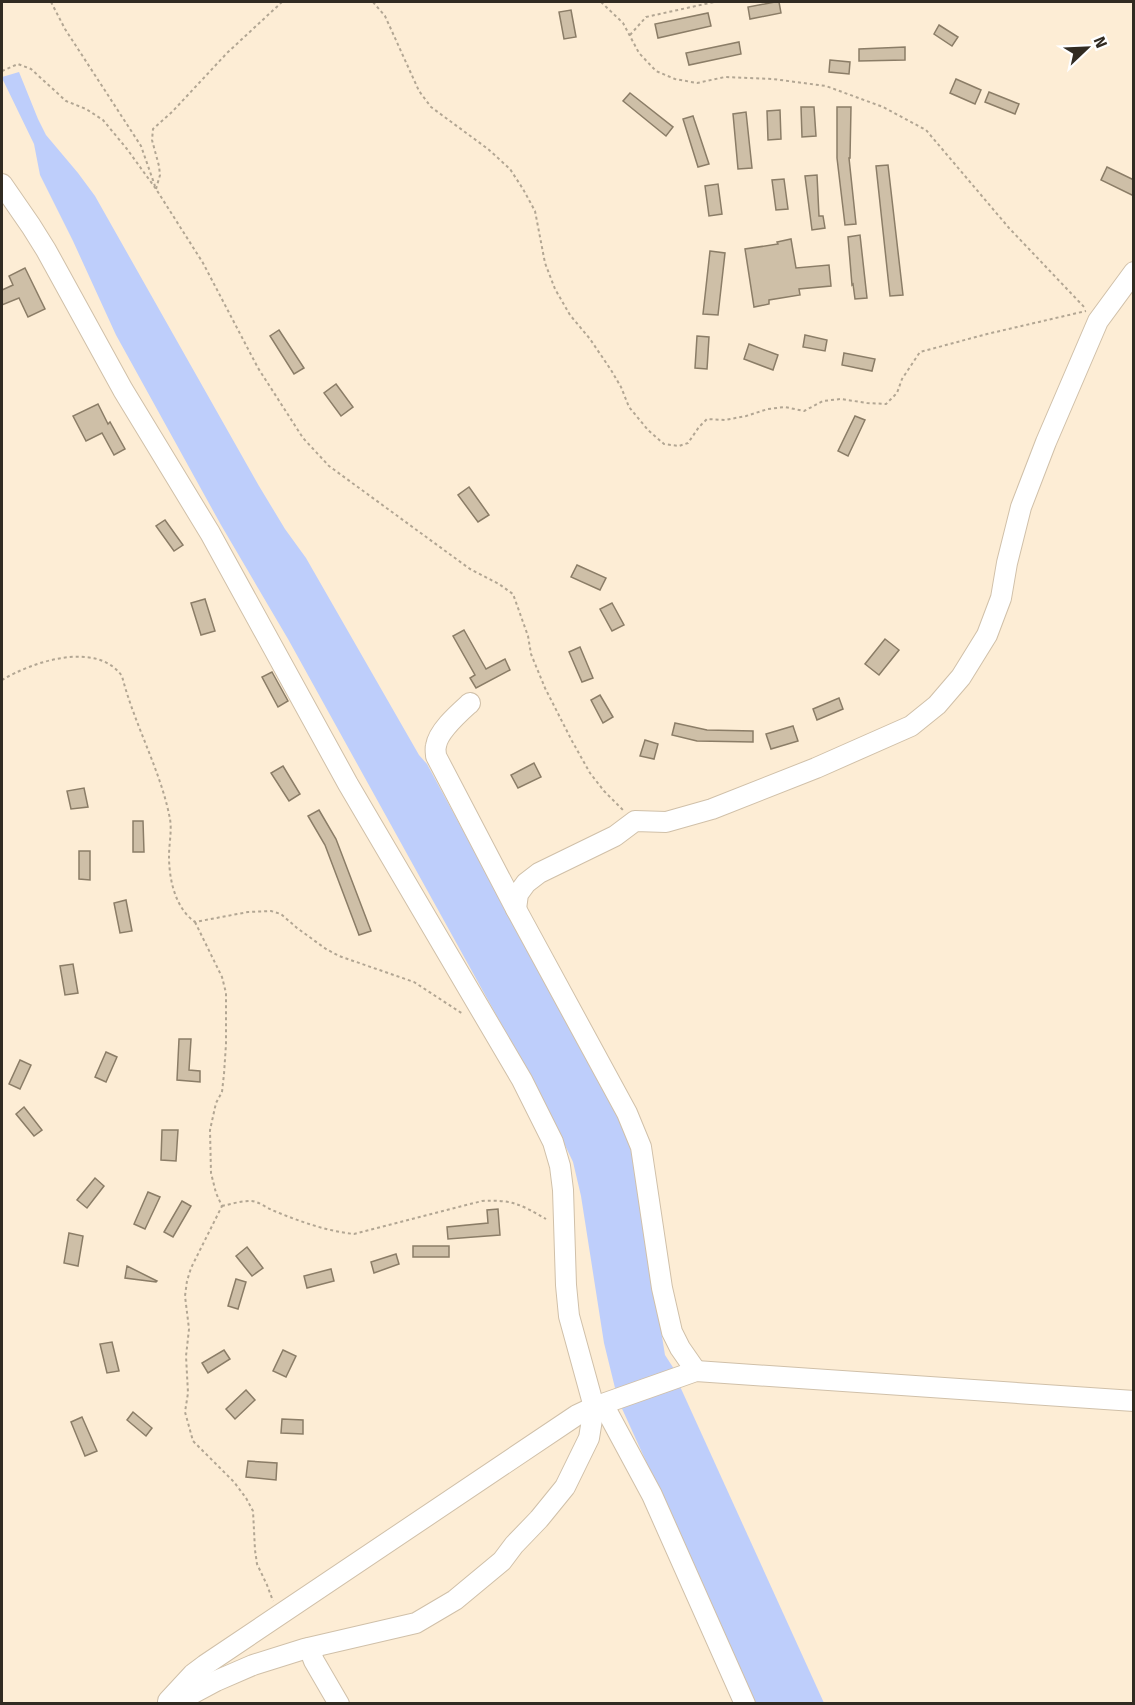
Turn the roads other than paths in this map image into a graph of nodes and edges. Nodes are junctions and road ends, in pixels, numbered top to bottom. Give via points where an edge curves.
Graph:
1 (2, 184) edge
2 (1134, 272) edge
3 (470, 703) dead end
4 (516, 909) junction
5 (688, 1373) junction
6 (1134, 1401) edge
7 (598, 1406) junction
8 (309, 1648) junction
9 (165, 1704) edge
10 (173, 1704) edge
11 (339, 1704) edge
12 (746, 1704) edge

1 - 7 street via 46,250 123,390 210,533 348,784 522,1080 553,1142 563,1190 569,1316
2 - 4 street via 1098,321 1046,442 1021,507 1001,598 987,634 961,677 937,705 911,726 712,809 666,822 635,821 615,836 539,873 518,894
3 - 4 street via 442,733 436,756
4 - 5 street via 627,1113 641,1147 662,1288 672,1332
5 - 6 street
5 - 7 street
7 - 8 street via 589,1437 565,1487 482,1579 416,1623
7 - 9 street via 577,1415 205,1665
7 - 12 street via 652,1495
8 - 10 street via 253,1665
8 - 11 street

